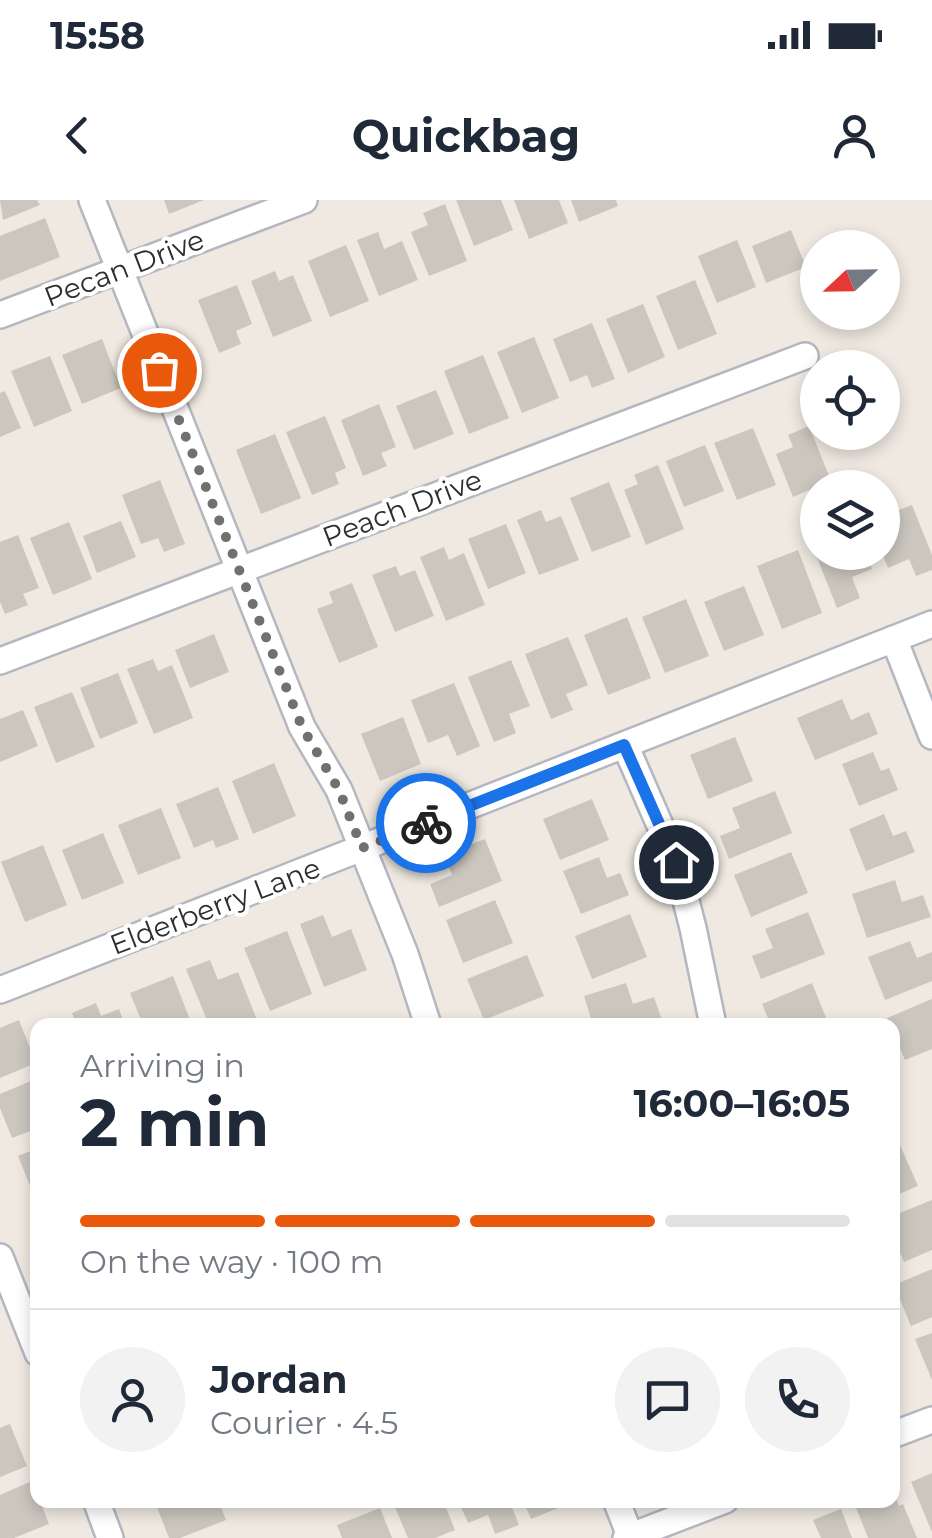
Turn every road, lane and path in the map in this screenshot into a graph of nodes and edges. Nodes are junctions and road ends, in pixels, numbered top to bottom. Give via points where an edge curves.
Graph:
1 (92, 200) edge
2 (304, 200) edge
3 (120, 270) junction
4 (0, 315) edge
5 (800, 358) edge
6 (237, 571) junction
7 (932, 624) edge
8 (894, 639) junction
9 (0, 661) edge
10 (932, 736) edge
11 (624, 745) junction
12 (362, 848) junction
13 (0, 990) edge
14 (426, 1018) edge
15 (712, 1018) edge
16 (0, 1257) edge
17 (30, 1332) edge
18 (932, 1420) edge
19 (900, 1432) edge
20 (99, 1508) edge
21 (619, 1508) edge
22 (704, 1508) edge
23 (110, 1538) edge
24 (629, 1538) edge

1 - 3 street
2 - 3 street, Pecan Drive
3 - 4 street, Pecan Drive
3 - 6 street
5 - 6 street, Peach Drive
6 - 9 street, Peach Drive
6 - 12 street
7 - 8 street, Elderberry Lane
8 - 10 street
8 - 11 street, Elderberry Lane
11 - 12 street, Elderberry Lane
11 - 15 street via 676,862
12 - 13 street, Elderberry Lane
12 - 14 street
16 - 17 street
18 - 19 street
20 - 23 street
21 - 24 street
22 - 24 street

